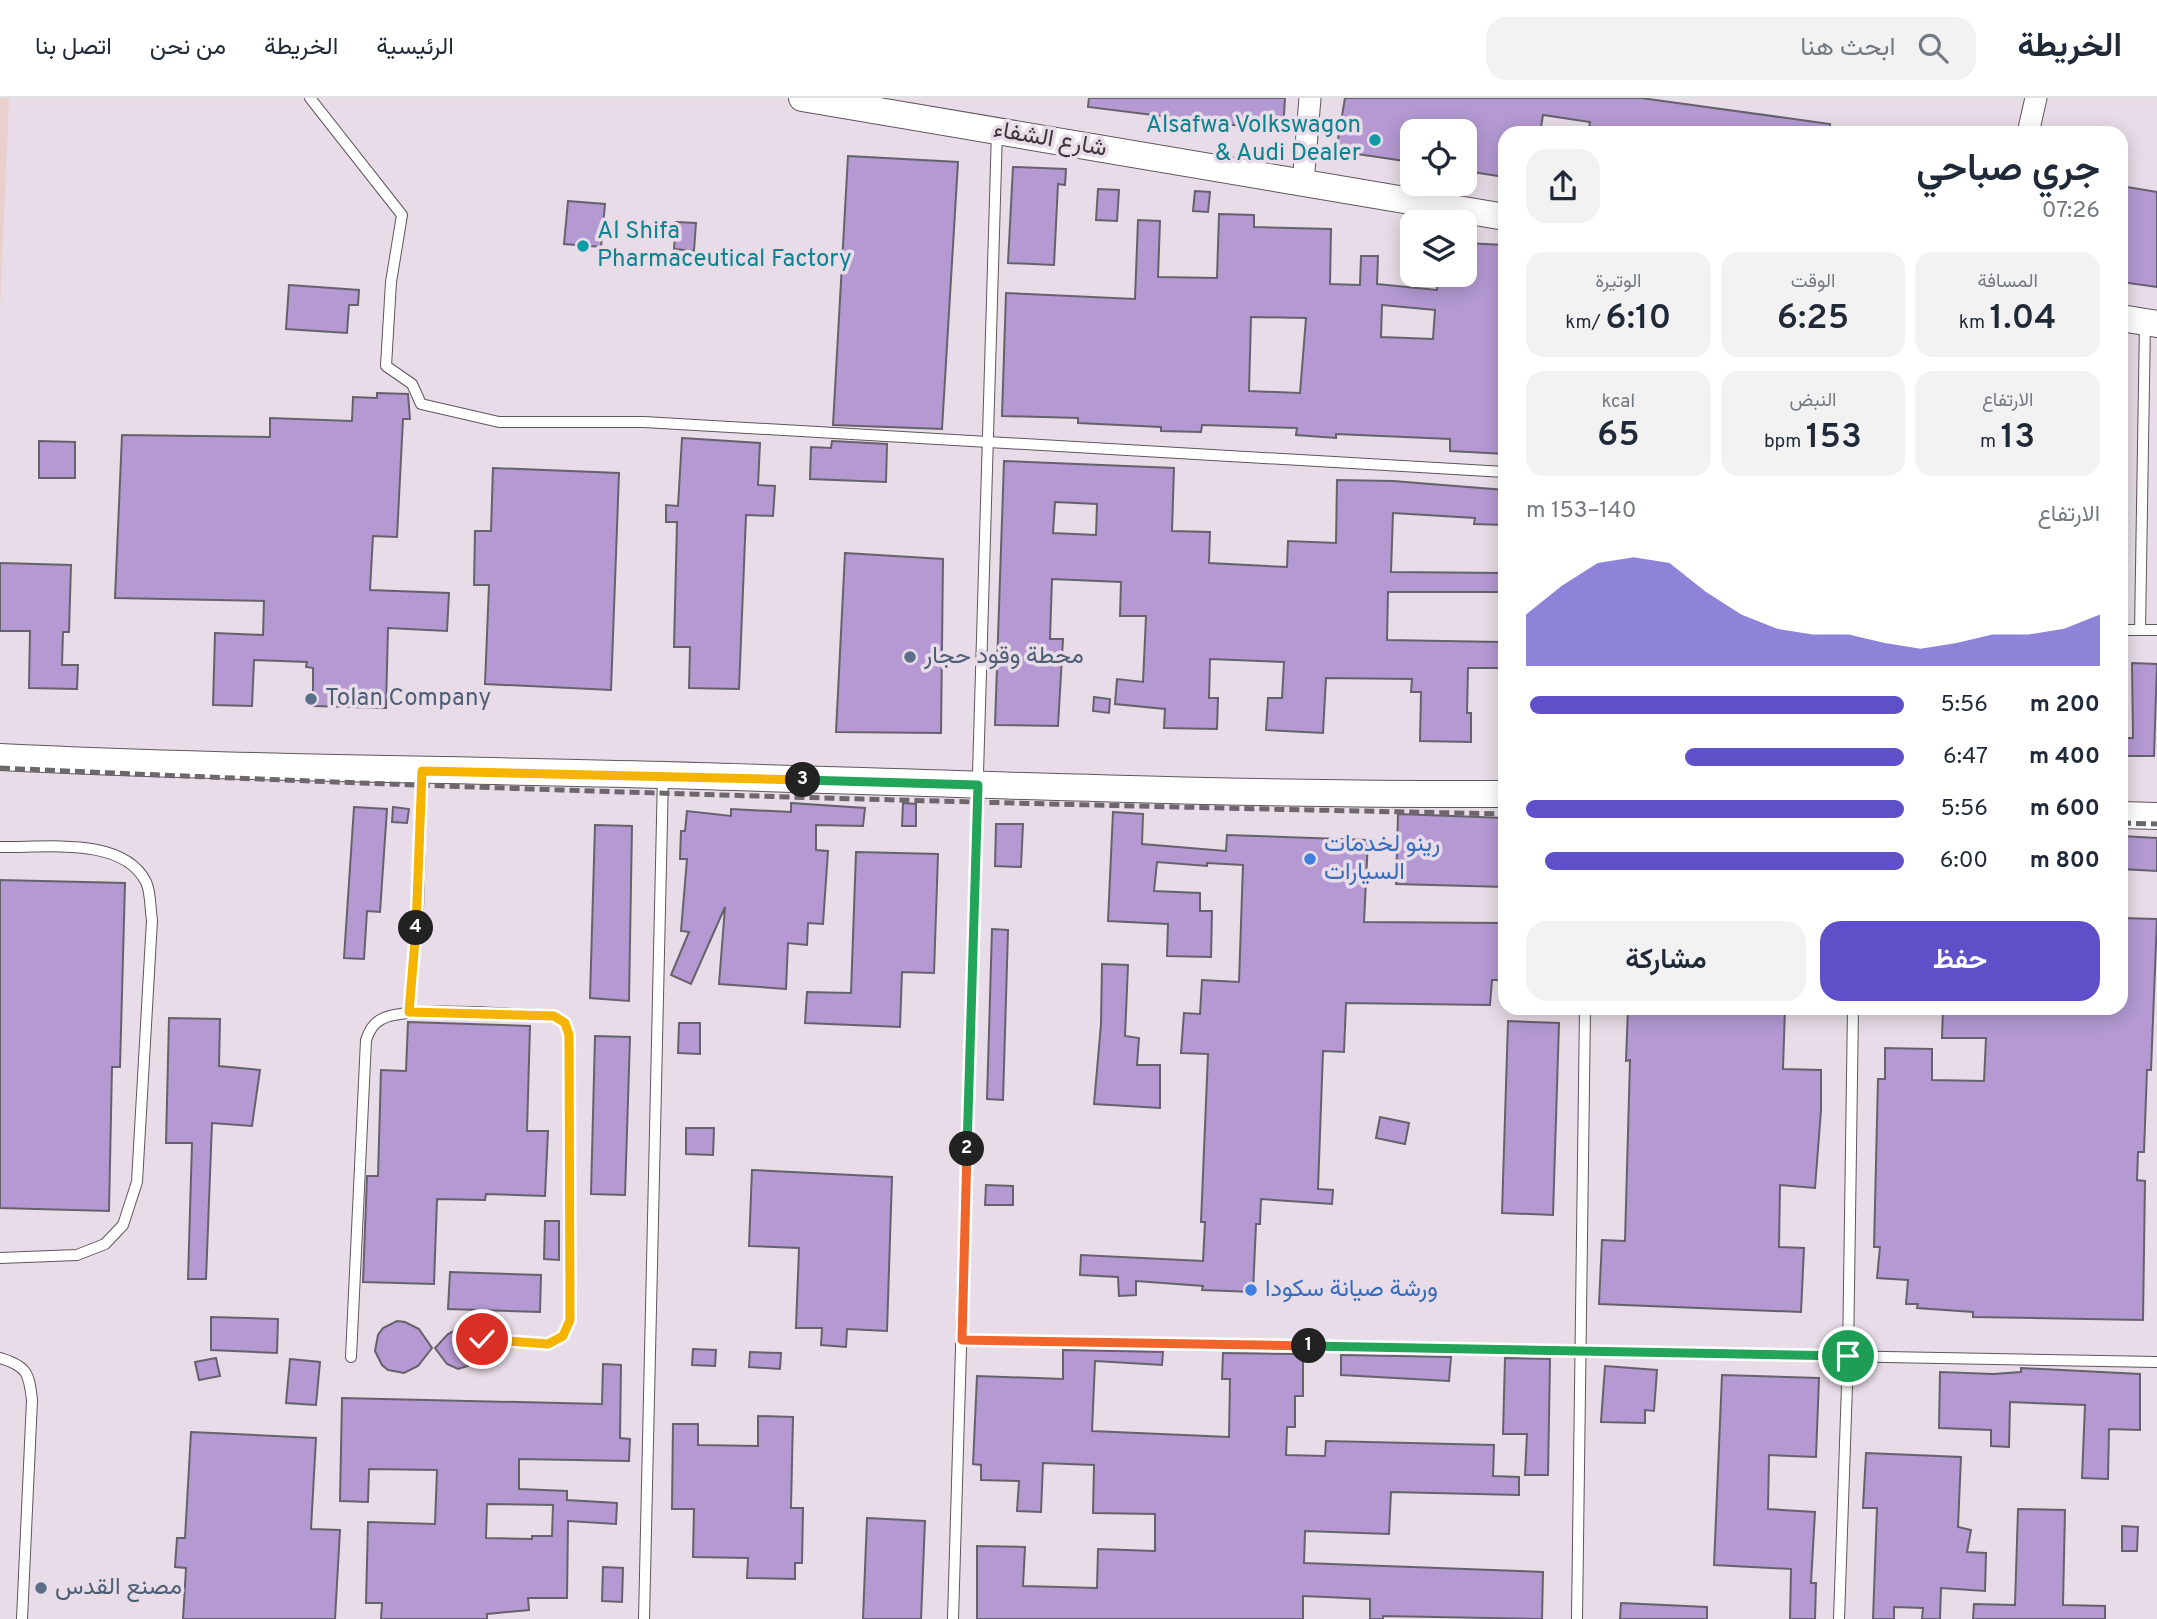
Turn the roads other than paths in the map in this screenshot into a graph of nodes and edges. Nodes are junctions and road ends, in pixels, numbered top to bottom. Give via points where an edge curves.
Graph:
1 (310, 98) edge
2 (802, 98) edge
3 (1310, 98) edge
4 (2036, 98) edge
5 (830, 100) edge
6 (2030, 126) edge
7 (997, 131) junction
8 (1303, 183) junction
9 (1498, 216) edge
10 (2141, 321) edge
11 (988, 444) junction
12 (1498, 472) edge
13 (2128, 630) edge
14 (2140, 630) junction
15 (2157, 631) edge
16 (0, 757) edge
17 (422, 771) junction
18 (663, 775) junction
19 (978, 785) junction
20 (1498, 794) edge
21 (2128, 815) edge
22 (2157, 816) edge
23 (0, 847) edge
24 (409, 1012) junction
25 (1585, 1015) edge
26 (1853, 1015) edge
27 (0, 1258) edge
28 (482, 1339) dead end
29 (962, 1340) junction
30 (1581, 1351) junction
31 (1848, 1356) junction
32 (351, 1357) dead end
33 (0, 1358) edge
34 (2157, 1362) edge
35 (22, 1619) edge
36 (644, 1619) edge
37 (953, 1619) edge
38 (1577, 1619) edge
39 (1839, 1619) edge

1 - 11 lane via 402,215 391,282 386,366 412,384 421,404 499,422 644,422
2 - 5 street, شارع الشفاء
3 - 8 street
4 - 6 street
5 - 7 street, شارع الشفاء
7 - 8 street, شارع الشفاء
7 - 11 lane
8 - 9 street, شارع الشفاء
10 - 14 lane
11 - 12 lane
11 - 19 lane
13 - 14 lane
14 - 15 lane
16 - 17 street
17 - 18 street
17 - 24 lane
18 - 19 street
18 - 36 lane
19 - 20 street via 1342,795
19 - 29 lane
21 - 22 street
23 - 27 lane via 99,849 132,863 148,884 152,920 137,1182 123,1225 105,1244 76,1255
24 - 28 lane via 554,1016 565,1023 569,1035 570,1320 563,1336 548,1344
24 - 32 lane via 382,1018 371,1027 366,1040
25 - 30 lane
26 - 31 lane
29 - 30 lane
29 - 37 lane
30 - 31 lane
30 - 38 lane
31 - 34 lane
31 - 39 lane
33 - 35 lane via 20,1364 29,1378 32,1400

